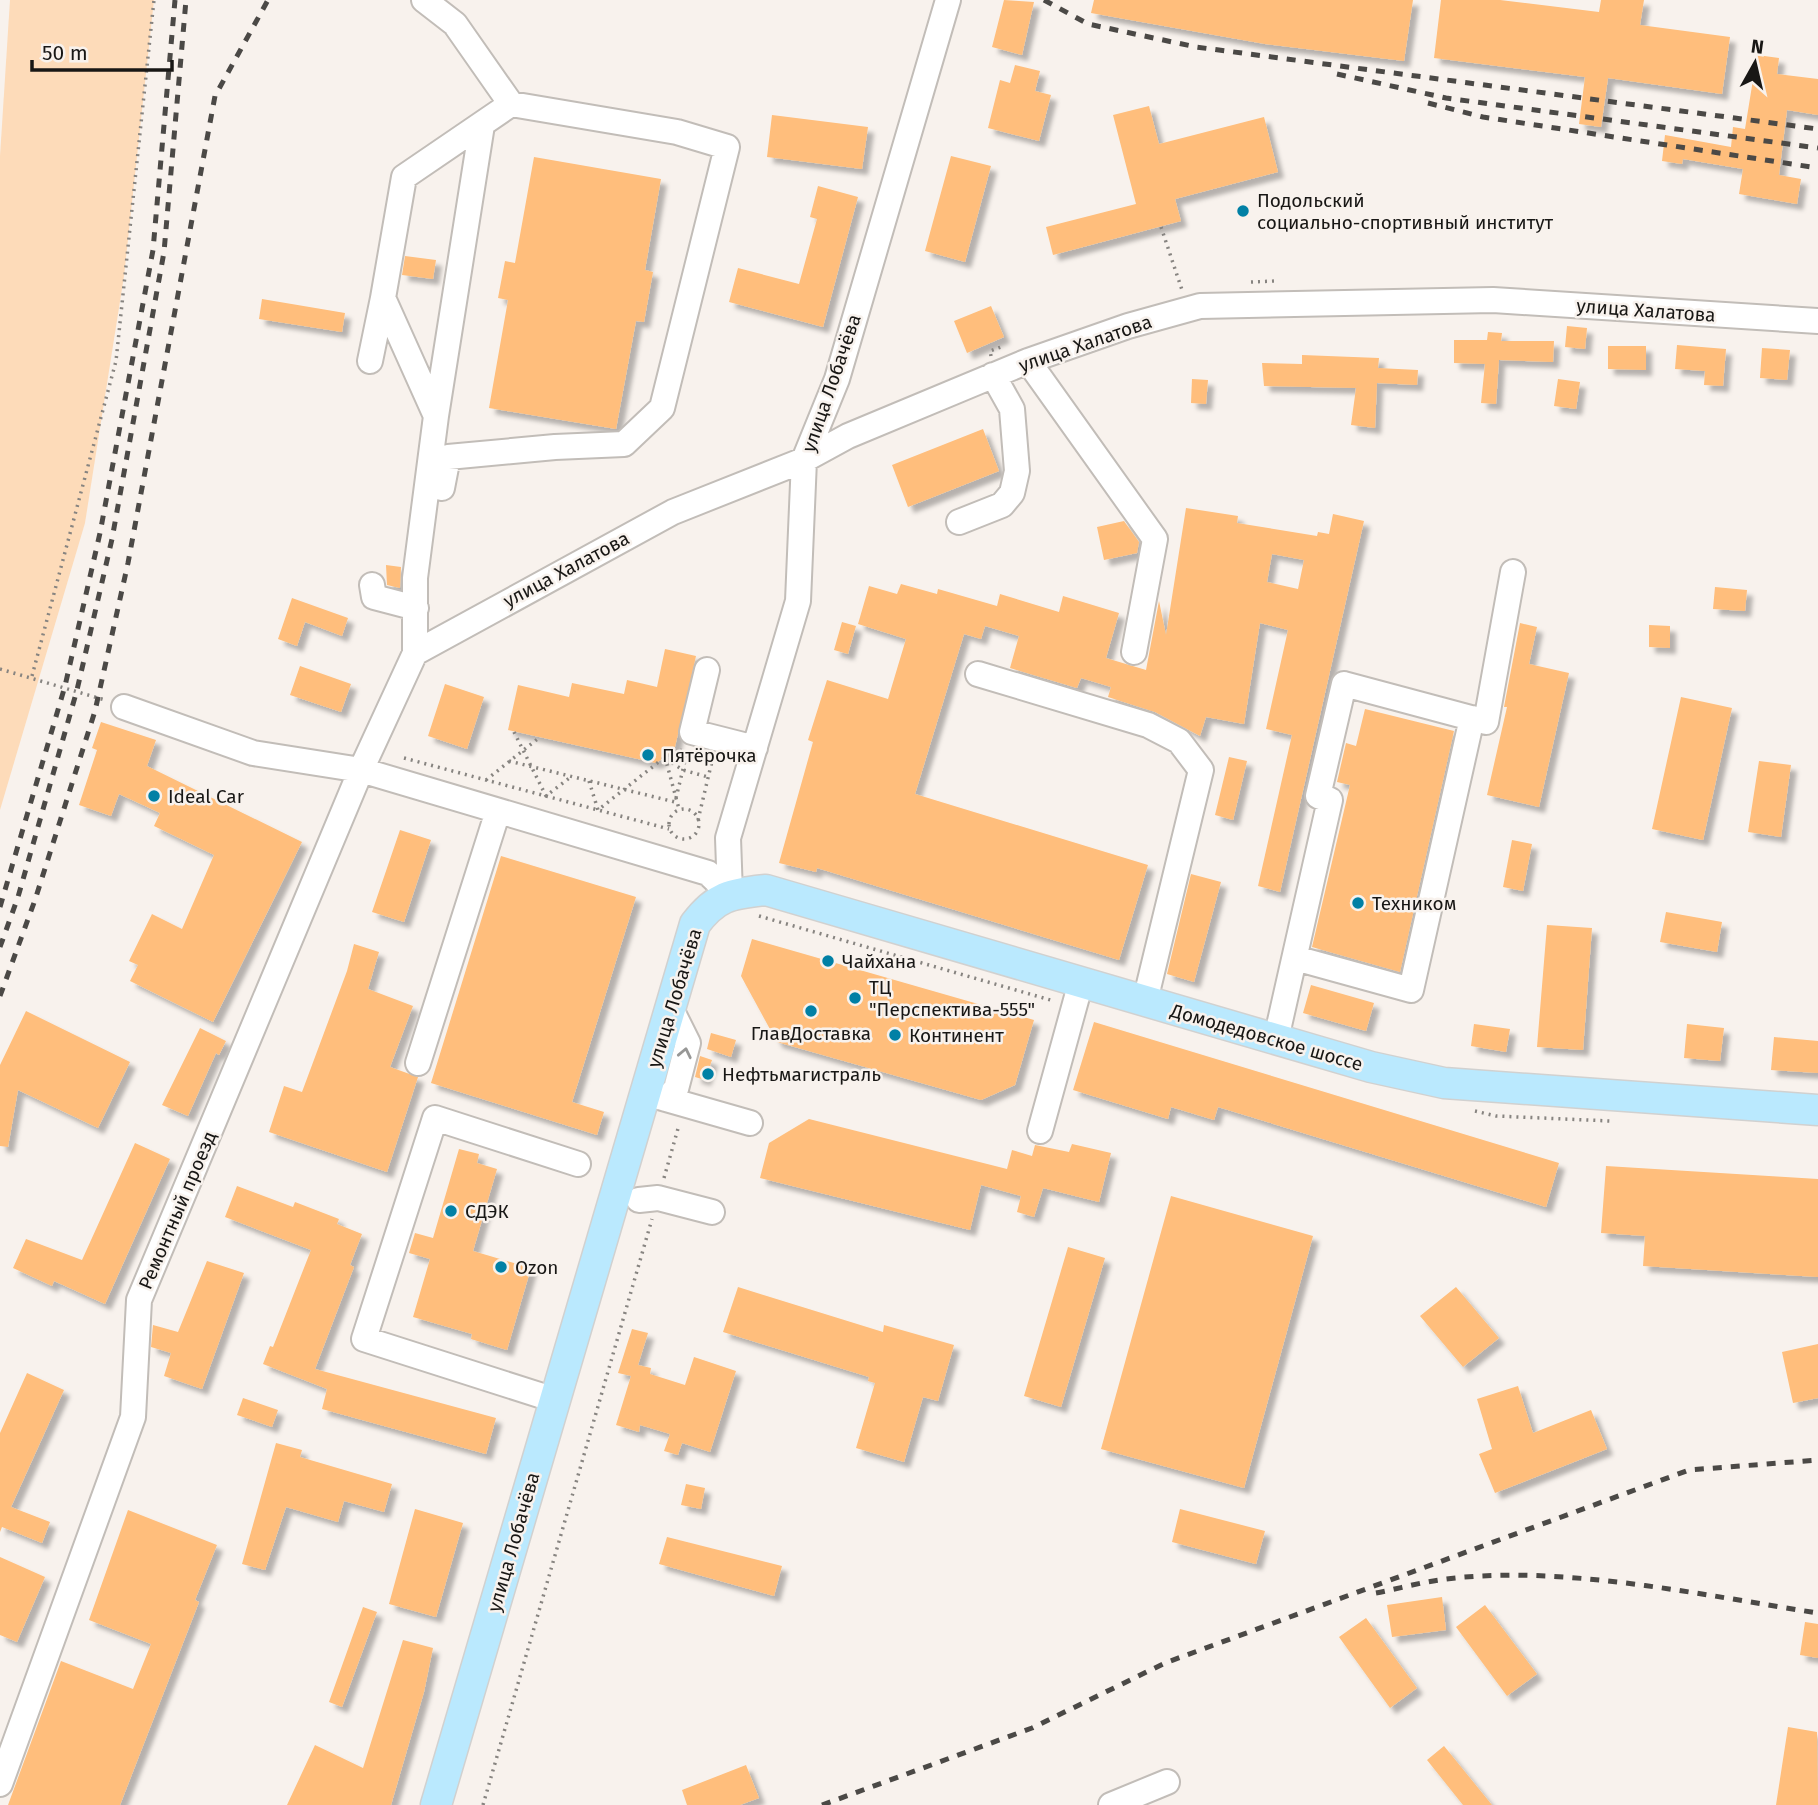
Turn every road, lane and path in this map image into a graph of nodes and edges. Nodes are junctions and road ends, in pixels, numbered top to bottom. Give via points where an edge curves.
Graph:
1 (154, 0) edge
2 (424, 0) edge
3 (948, 0) edge
4 (511, 104) junction
5 (482, 125) junction
6 (1161, 227) dead end
7 (1182, 290) dead end
8 (383, 299) junction
9 (1818, 321) edge
10 (370, 361) dead end
11 (1028, 361) junction
12 (993, 375) junction
13 (436, 416) junction
14 (804, 460) junction
15 (959, 522) dead end
16 (1513, 572) dead end
17 (372, 585) dead end
18 (416, 608) junction
19 (1135, 652) dead end
20 (415, 653) junction
21 (0, 668) edge
22 (707, 670) dead end
23 (978, 674) dead end
24 (32, 676) junction
25 (124, 707) joint
26 (1472, 718) junction
27 (514, 732) dead end
28 (540, 737) dead end
29 (755, 748) junction
30 (523, 750) junction
31 (714, 754) dead end
32 (665, 757) junction
33 (404, 758) dead end
34 (509, 761) junction
35 (531, 766) junction
36 (361, 770) junction
37 (683, 770) junction
38 (572, 776) junction
39 (708, 777) junction
40 (486, 780) junction
41 (589, 781) junction
42 (625, 790) junction
43 (546, 796) junction
44 (675, 802) junction
45 (598, 810) junction
46 (680, 810) junction
47 (498, 811) junction
48 (698, 820) junction
49 (669, 830) junction
50 (741, 904) junction
51 (1294, 958) junction
52 (1077, 995) junction
53 (1145, 1001) junction
54 (1276, 1039) junction
55 (418, 1063) dead end
56 (665, 1099) junction
57 (1471, 1110) dead end
58 (1818, 1110) edge
59 (1617, 1121) dead end
60 (750, 1123) dead end
61 (1041, 1131) dead end
62 (578, 1164) dead end
63 (648, 1199) junction
64 (712, 1212) dead end
65 (555, 1400) junction
66 (1167, 1782) dead end
67 (0, 1784) edge
68 (436, 1805) edge
69 (483, 1805) edge
70 (1111, 1805) edge

1 - 24 path via 116,360
2 - 4 street via 455,23
3 - 14 street, улица Лобачёва via 837,379
4 - 5 street
4 - 18 street via 677,132 727,147 662,408 624,444 448,457
5 - 8 street via 404,177
5 - 13 street
6 - 7 path
8 - 10 street
8 - 13 street
9 - 11 street, улица Халатова via 1493,300 1199,306
11 - 12 street, улица Халатова
11 - 19 street via 1155,539
12 - 14 street, улица Халатова via 848,436
12 - 15 street via 1012,409 1017,471 1012,493 1002,505
13 - 18 street via 415,578
14 - 20 street, улица Халатова via 673,512
14 - 29 street, улица Лобачёва via 798,601
16 - 26 street via 1486,722
17 - 18 street via 374,597
18 - 20 street
20 - 36 street, Ремонтный проезд
21 - 24 path
22 - 29 street via 692,732
23 - 53 street via 1148,726 1179,741 1201,770
24 - 25 path
25 - 36 street via 249,760
26 - 51 street via 1411,990
26 - 51 street via 1345,684 1318,796 1331,800
27 - 30 path
28 - 30 path
29 - 50 street, улица Лобачёва via 727,838
30 - 34 path
30 - 35 path
31 - 39 path
32 - 37 path
32 - 37 path via 689,747
32 - 42 path
32 - 44 path
33 - 40 path
34 - 35 path
34 - 40 path
35 - 38 path
35 - 43 path
36 - 47 street
36 - 67 street, Ремонтный проезд via 139,1300 133,1417
37 - 39 path
37 - 44 path
38 - 41 path
38 - 43 path
39 - 48 path
40 - 43 path
41 - 42 path
41 - 45 path
42 - 44 path
42 - 45 path
43 - 45 path
44 - 46 path
45 - 49 path
46 - 48 path via 689,810
46 - 49 path via 669,819
47 - 50 street via 708,873
47 - 55 street
48 - 49 path via 698,830 691,838 676,837
50 - 52 path
50 - 52 main road, Домодедовское шоссе via 765,890
50 - 56 main road, улица Лобачёва via 709,905 695,924 670,1007
51 - 54 street
52 - 53 main road, Домодедовское шоссе
52 - 61 street
53 - 54 main road, Домодедовское шоссе
54 - 58 main road, Домодедовское шоссе via 1444,1083
56 - 60 street
56 - 63 path
56 - 65 main road, улица Лобачёва
57 - 59 path via 1496,1116
62 - 65 street via 435,1118 363,1339
63 - 64 street
63 - 69 path
65 - 68 main road, улица Лобачёва
66 - 70 street

